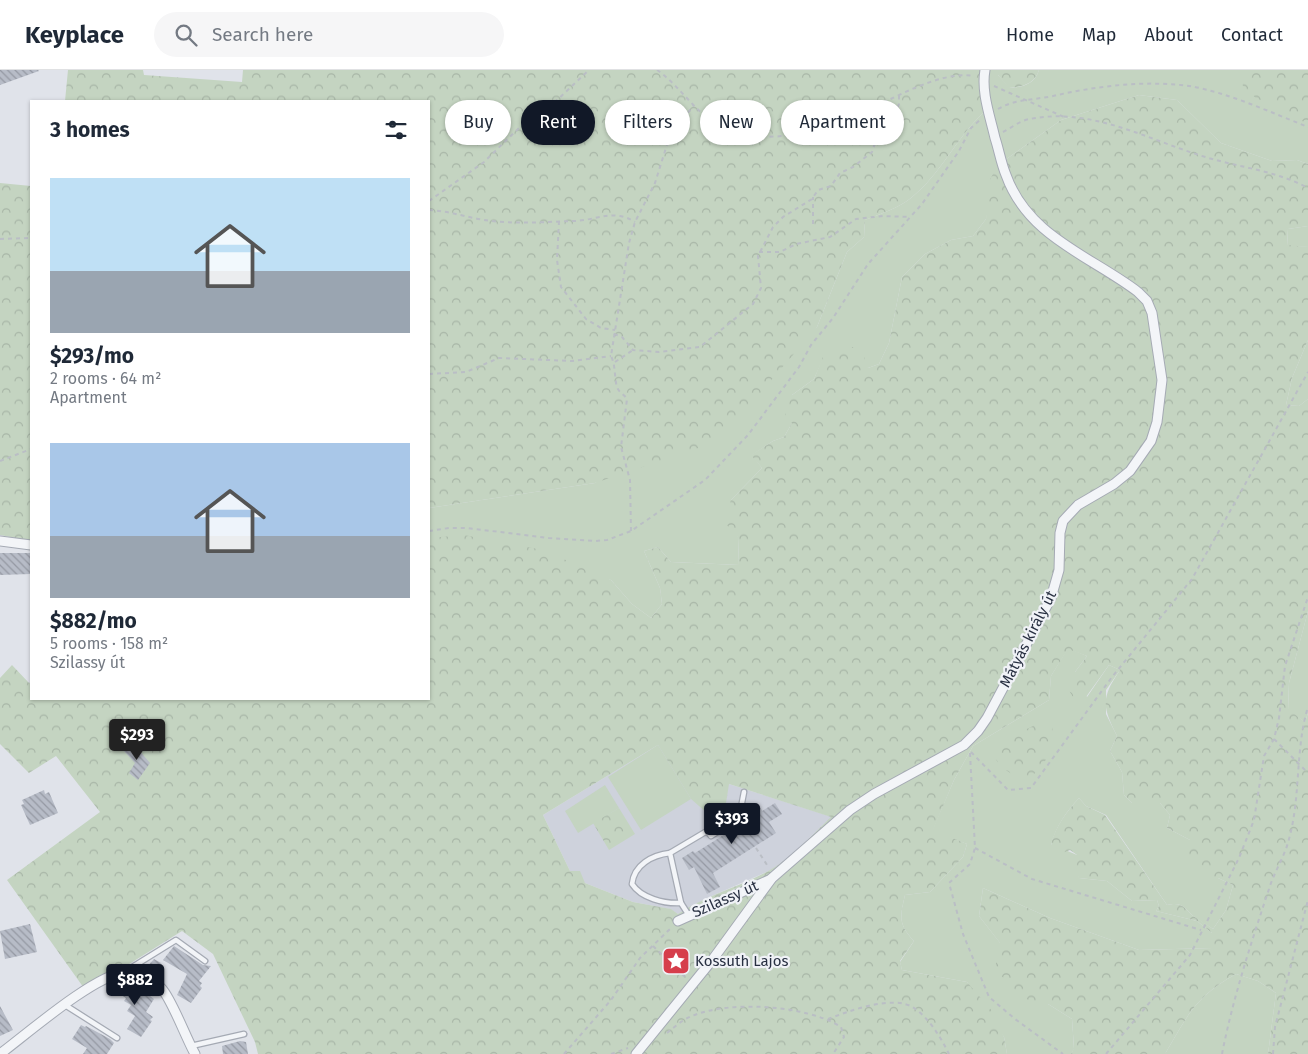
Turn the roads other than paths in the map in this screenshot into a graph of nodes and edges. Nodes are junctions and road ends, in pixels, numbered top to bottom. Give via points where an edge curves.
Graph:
1 (985, 70) edge
2 (0, 541) edge
3 (30, 545) edge
4 (744, 792) dead end
5 (670, 854) junction
6 (773, 877) junction
7 (681, 903) junction
8 (688, 914) junction
9 (678, 920) road end
10 (205, 961) dead end
11 (125, 972) junction
12 (65, 1005) junction
13 (244, 1034) dead end
14 (117, 1038) dead end
15 (193, 1050) edge
16 (0, 1054) edge
17 (636, 1054) edge

1 - 6 street, Mátyás király út via 989,114 1006,176 1032,218 1048,234 1127,284 1147,301 1152,313 1162,380 1158,422 1151,441 1130,471 1078,505 1063,521 1059,570 1051,598 978,732 964,745 850,810
2 - 3 street
4 - 5 lane via 739,818 711,836 707,831
5 - 7 lane
5 - 7 lane via 659,854 645,862 633,873 632,884 643,895 673,904
6 - 8 street, Szilassy út
6 - 17 street
7 - 8 lane
8 - 9 street, Szilassy út
10 - 11 lane via 176,940
11 - 12 street via 103,980
11 - 15 street via 139,973 163,990
12 - 14 lane
12 - 16 street
13 - 15 lane

